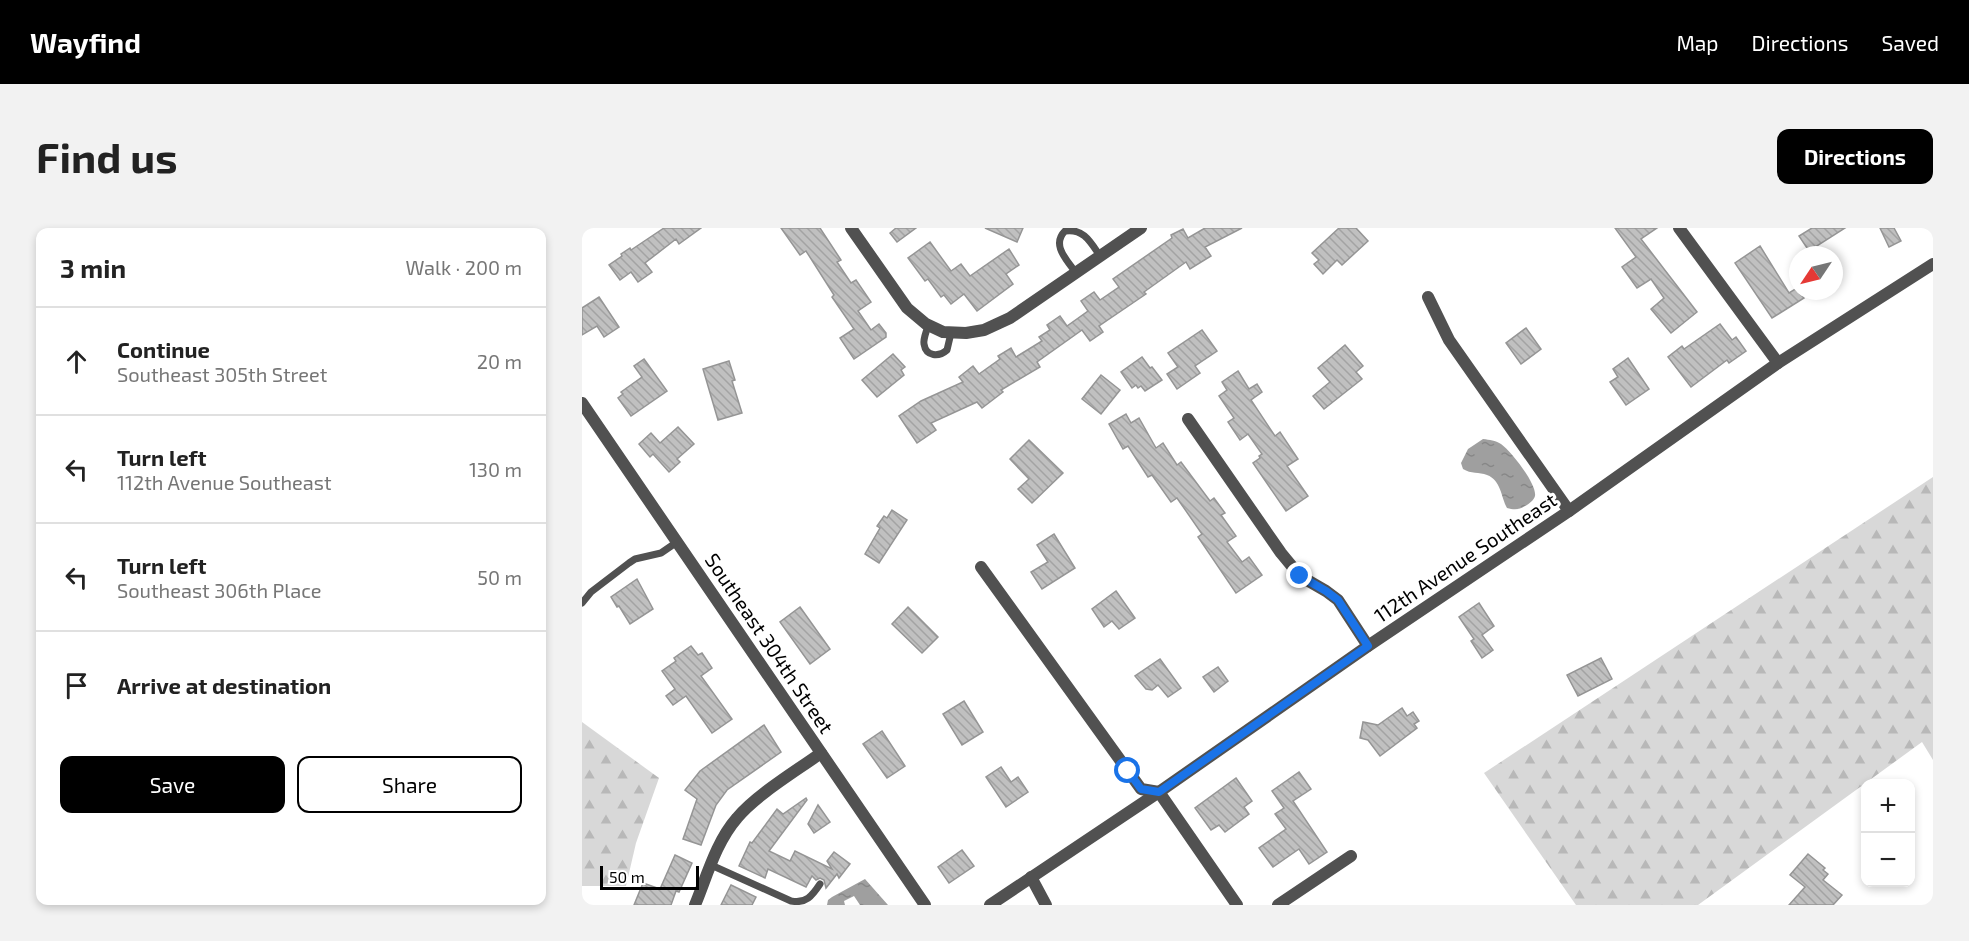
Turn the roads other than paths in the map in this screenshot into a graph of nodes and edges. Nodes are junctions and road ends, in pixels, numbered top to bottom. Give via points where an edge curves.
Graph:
1 (851, 228) edge
2 (1141, 228) edge
3 (1679, 228) edge
4 (1100, 256) junction
5 (1933, 264) edge
6 (1076, 273) junction
7 (1428, 297) dead end
8 (928, 325) junction
9 (947, 332) junction
10 (1778, 363) junction
11 (582, 403) edge
12 (1188, 419) dead end
13 (1569, 511) junction
14 (677, 542) junction
15 (981, 567) dead end
16 (582, 603) edge
17 (1368, 646) junction
18 (821, 753) junction
19 (1159, 792) junction
20 (1352, 856) dead end
21 (711, 865) junction
22 (1031, 877) junction
23 (820, 884) dead end
24 (695, 905) edge
25 (926, 905) edge
26 (990, 905) edge
27 (1047, 905) edge
28 (1237, 905) edge
29 (1278, 905) edge

1 - 8 street via 907,308
2 - 4 street
3 - 10 street
4 - 6 street
4 - 6 lane via 1082,231 1065,231 1059,246
5 - 10 street, 112th Avenue Southeast
6 - 9 street via 1010,318 984,330
7 - 13 street via 1449,340
8 - 9 street
8 - 9 lane via 924,345 934,355 947,350
10 - 13 street, 112th Avenue Southeast
11 - 14 street, Southeast 304th Street
12 - 17 street via 1281,553 1300,576 1338,600
13 - 17 street, 112th Avenue Southeast
14 - 16 lane via 662,553 629,562
14 - 18 street, Southeast 304th Street
15 - 19 street via 1141,789
17 - 19 street, 112th Avenue Southeast
18 - 21 street via 747,806 726,833
18 - 25 street, Southeast 304th Street
19 - 22 street, 112th Avenue Southeast
19 - 28 street
20 - 29 street
21 - 23 lane via 798,903 812,897
21 - 24 street
22 - 26 street, 112th Avenue Southeast
22 - 27 street

